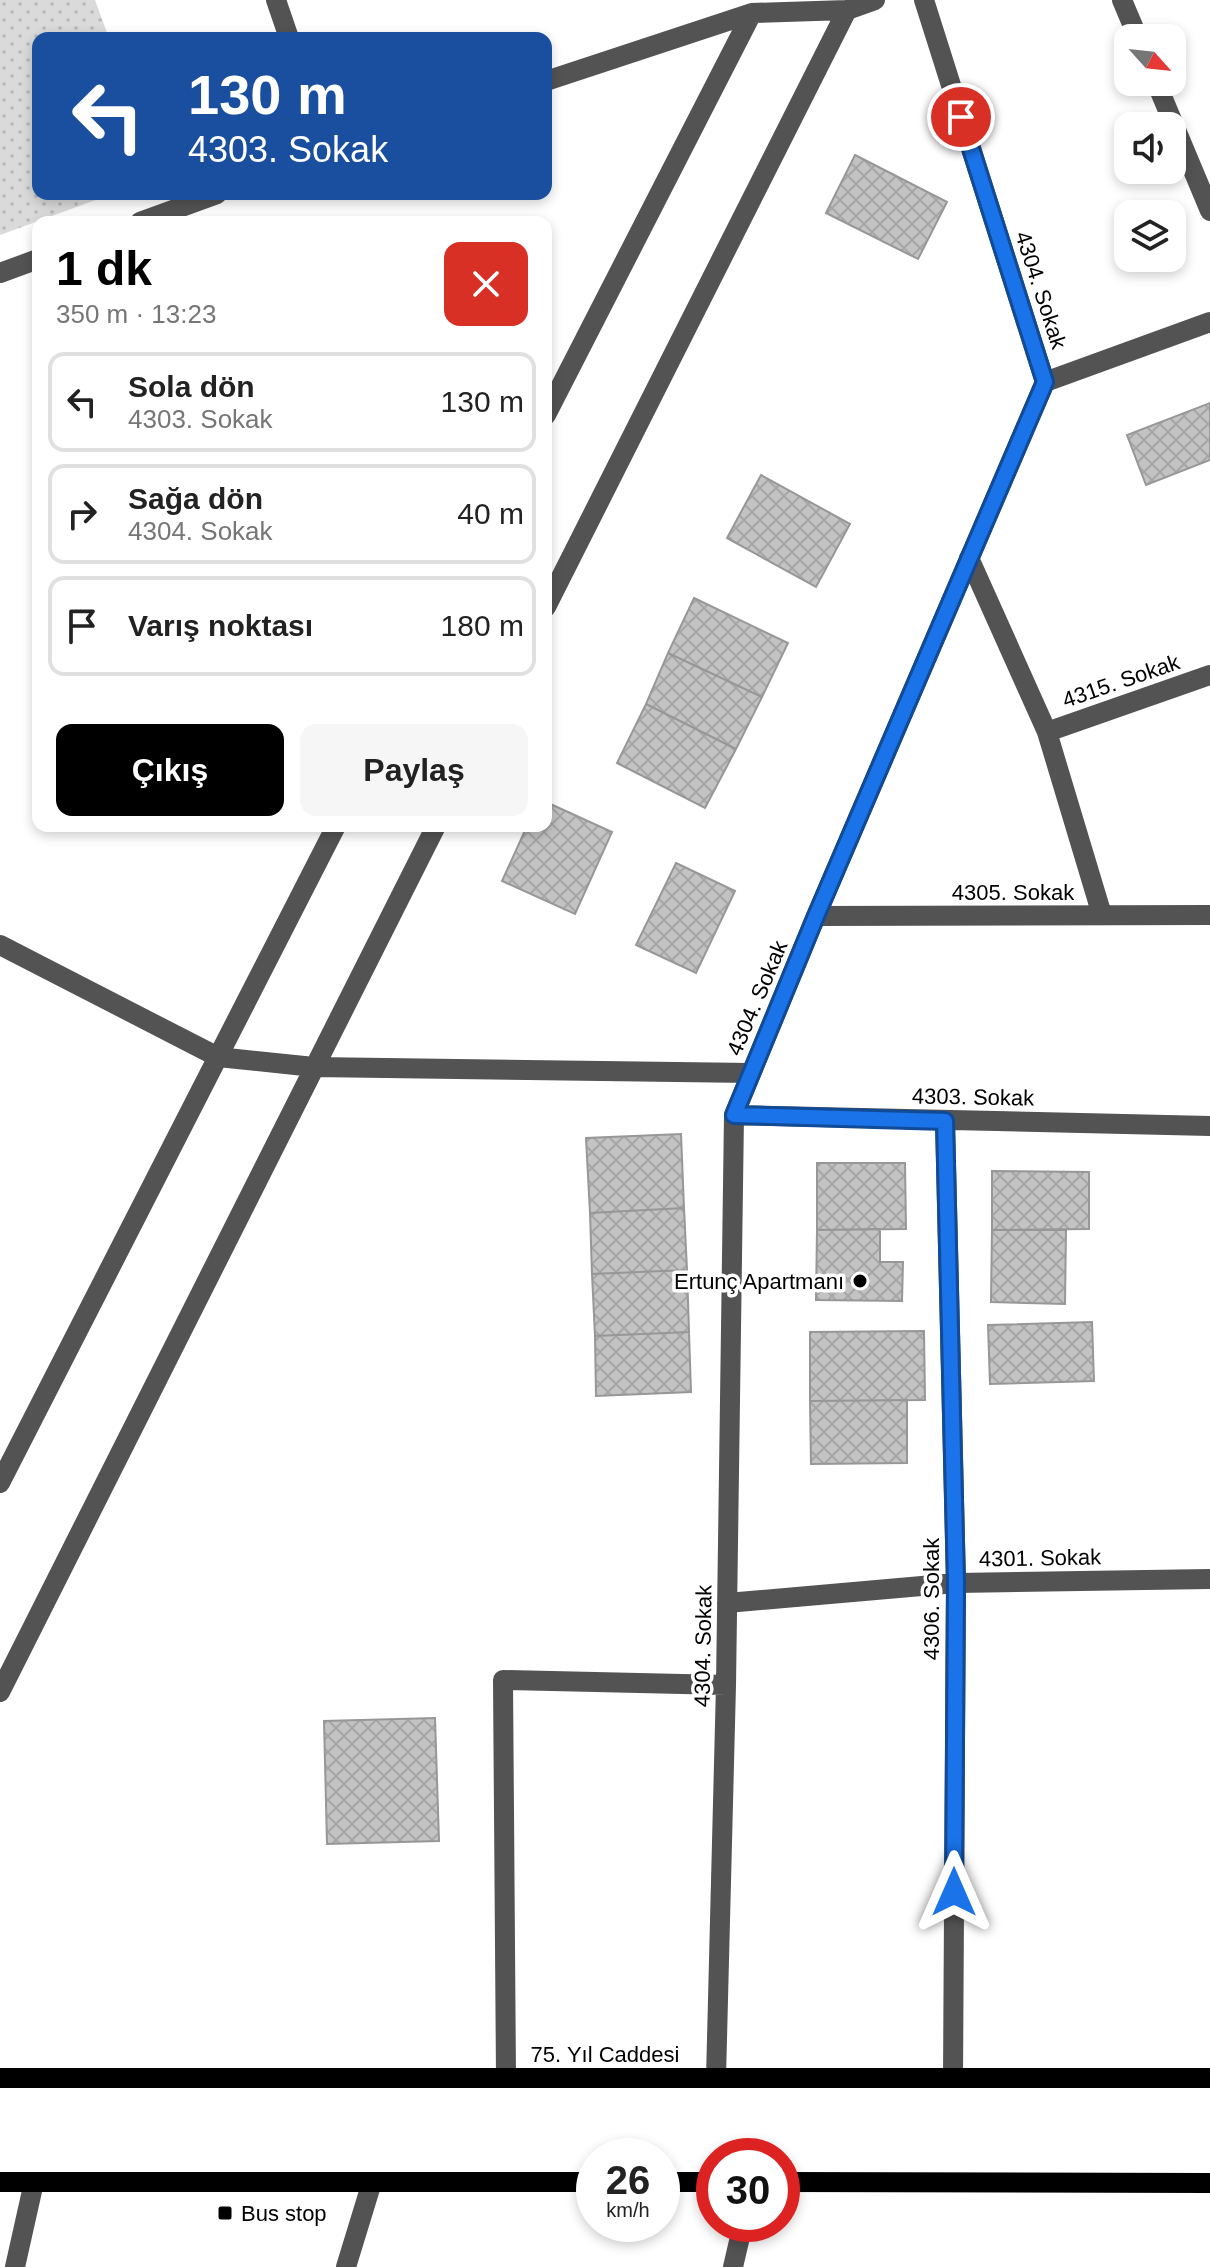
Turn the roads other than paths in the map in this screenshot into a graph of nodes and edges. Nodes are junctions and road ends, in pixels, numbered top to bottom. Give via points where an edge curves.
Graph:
1 (276, 0) edge
2 (875, 0) edge
3 (924, 0) edge
4 (1122, 0) edge
5 (794, 6) edge
6 (847, 10) junction
7 (752, 13) junction
8 (1132, 24) edge
9 (287, 32) edge
10 (552, 79) edge
11 (1162, 96) edge
12 (200, 200) edge
13 (1210, 211) edge
14 (156, 216) edge
15 (32, 261) edge
16 (0, 273) edge
17 (1210, 322) edge
18 (1045, 382) junction
19 (552, 403) edge
20 (969, 558) junction
21 (552, 595) edge
22 (1210, 675) edge
23 (1047, 732) junction
24 (333, 832) edge
25 (433, 832) edge
26 (1102, 915) junction
27 (1210, 915) edge
28 (816, 916) junction
29 (0, 945) edge
30 (218, 1057) junction
31 (314, 1067) junction
32 (751, 1073) junction
33 (734, 1115) junction
34 (945, 1121) junction
35 (1210, 1126) edge
36 (0, 1483) edge
37 (1210, 1579) edge
38 (956, 1583) junction
39 (727, 1603) junction
40 (726, 1685) junction
41 (0, 1692) edge
42 (0, 2078) edge
43 (506, 2078) junction
44 (716, 2078) junction
45 (953, 2078) junction
46 (1210, 2078) edge
47 (0, 2182) edge
48 (34, 2182) junction
49 (372, 2182) junction
50 (576, 2182) edge
51 (800, 2182) edge
52 (1210, 2183) edge
53 (739, 2242) edge
54 (15, 2267) edge
55 (346, 2267) edge
56 (733, 2267) edge

1 - 9 street
2 - 6 street
3 - 18 street, 4304. Sokak
4 - 8 street
5 - 6 street
5 - 7 street
6 - 21 street
7 - 10 street
7 - 19 street
11 - 13 street
12 - 14 street
15 - 16 street
17 - 18 street
18 - 20 street, 4304. Sokak
20 - 23 street
20 - 28 street, 4304. Sokak
22 - 23 street, 4315. Sokak
23 - 26 street
24 - 30 street
25 - 31 street
26 - 27 street, 4305. Sokak
26 - 28 street, 4305. Sokak
28 - 32 street, 4304. Sokak
29 - 30 street
30 - 31 street
30 - 36 street
31 - 32 street
31 - 41 street
32 - 33 street, 4304. Sokak
33 - 34 street, 4303. Sokak
33 - 39 street, 4304. Sokak
34 - 35 street, 4303. Sokak
34 - 38 street, 4306. Sokak
37 - 38 street, 4301. Sokak
38 - 39 street, 4301. Sokak
38 - 45 street, 4306. Sokak
39 - 40 street, 4304. Sokak
40 - 43 street via 503,1680
40 - 44 street, 4304. Sokak
42 - 43 main road, 75. Yıl Caddesi
43 - 44 main road, 75. Yıl Caddesi
44 - 45 main road, 75. Yıl Caddesi
45 - 46 main road, 75. Yıl Caddesi
47 - 48 main road
48 - 49 main road
48 - 54 street
49 - 50 main road
49 - 55 street
51 - 52 main road
53 - 56 street

